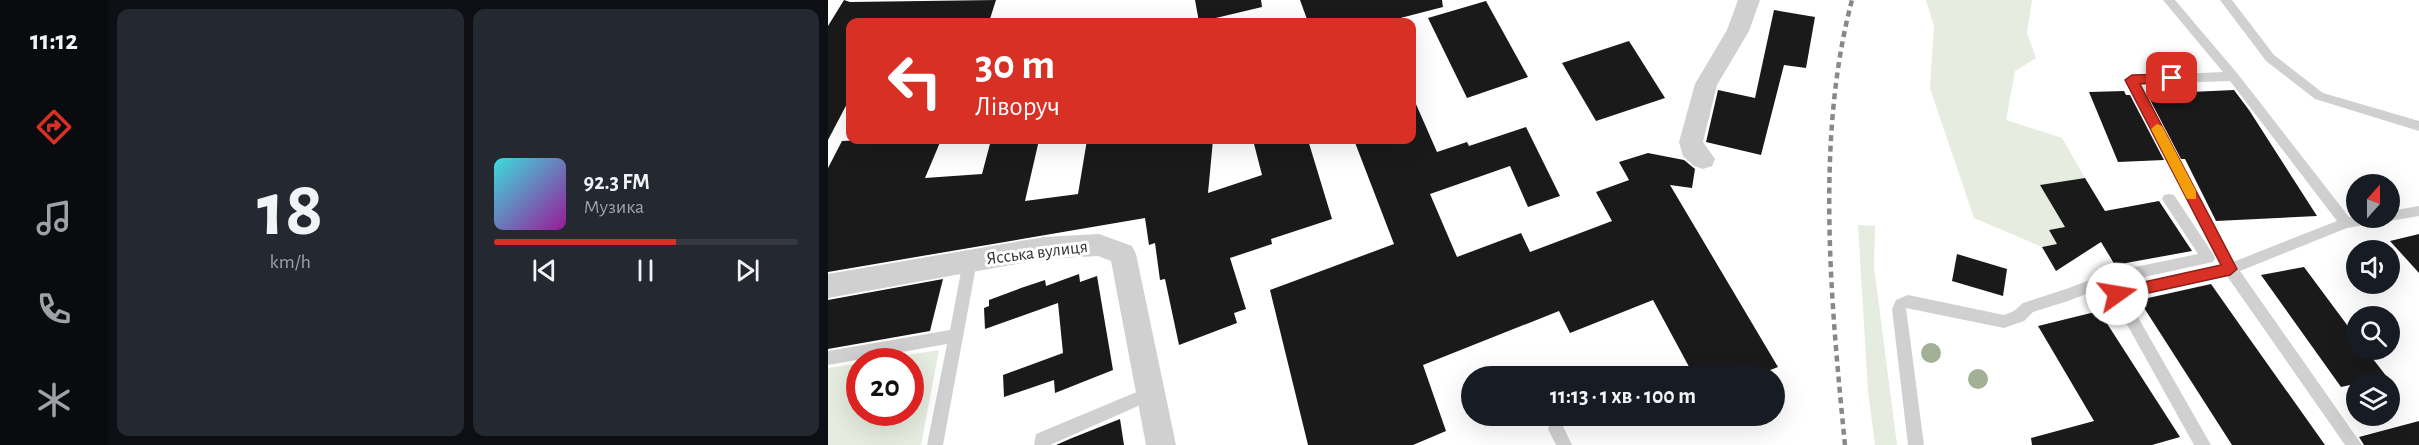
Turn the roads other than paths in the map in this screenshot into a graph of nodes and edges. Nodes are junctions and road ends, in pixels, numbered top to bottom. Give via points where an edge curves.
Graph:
1 (1749, 0) edge
2 (2169, 0) edge
3 (2226, 0) edge
4 (2233, 76) junction
5 (2419, 126) edge
6 (1703, 159) dead end
7 (2169, 199) dead end
8 (2419, 211) edge
9 (2400, 214) edge
10 (2346, 223) joint
11 (970, 261) junction
12 (2230, 269) junction
13 (828, 286) edge
14 (954, 336) junction
15 (828, 357) edge
16 (1150, 393) junction
17 (1556, 429) dead end
18 (935, 445) edge
19 (1042, 445) edge
20 (1161, 445) edge
21 (1564, 445) edge
22 (1916, 445) edge
23 (2203, 445) edge
24 (2354, 445) edge

1 - 6 street via 1738,31 1706,84 1691,142 1692,149
2 - 4 lane
3 - 5 lane via 2270,58 2319,96
4 - 10 lane
4 - 12 lane via 2132,80
7 - 22 lane via 2208,258 2111,278 2028,307 2004,322 1908,301 1901,304
8 - 9 lane
10 - 12 lane
11 - 13 street, Ясська вулиця
11 - 14 lane
11 - 16 street, Ясська вулиця via 1044,248 1099,245 1123,254
12 - 23 lane via 2117,294
12 - 24 lane
14 - 15 lane
14 - 18 lane
16 - 19 lane via 1042,439
16 - 20 street, Ясська вулиця
17 - 21 lane

